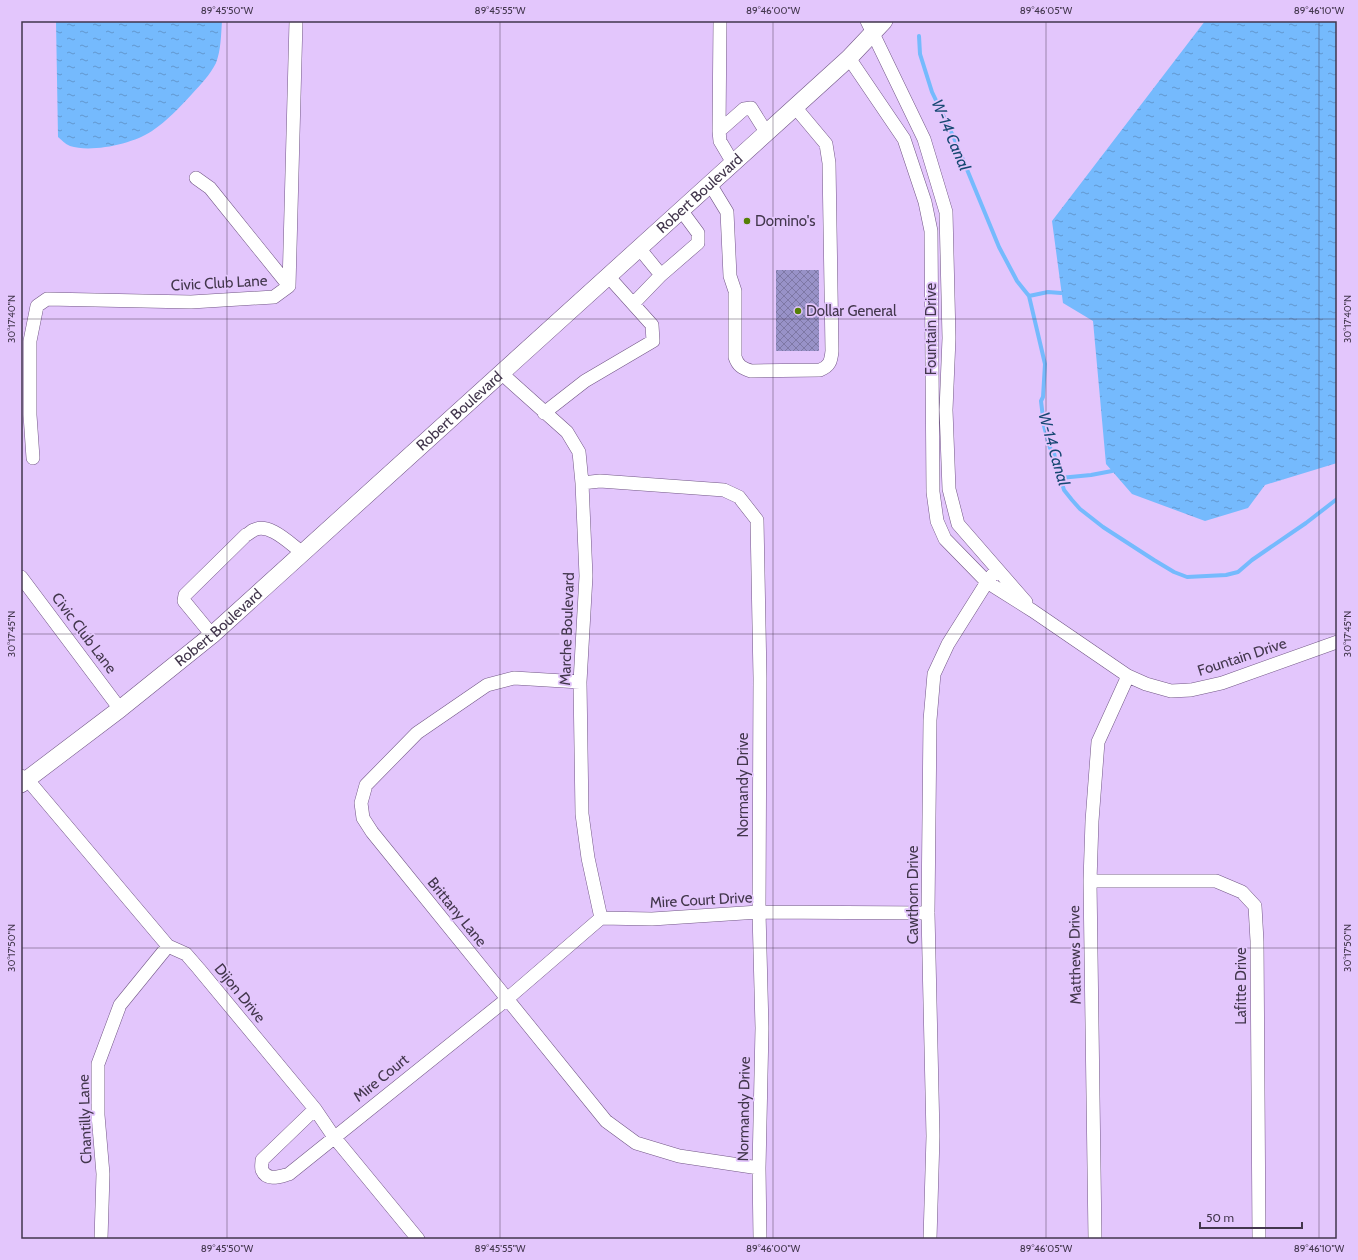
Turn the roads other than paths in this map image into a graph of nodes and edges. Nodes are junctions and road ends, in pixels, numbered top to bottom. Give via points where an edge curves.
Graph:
1 (296, 21) edge
2 (720, 21) edge
3 (874, 25) edge
4 (849, 58) junction
5 (795, 107) junction
6 (720, 131) junction
7 (766, 132) junction
8 (924, 139) junction
9 (906, 145) junction
10 (733, 163) junction
11 (196, 178) dead end
12 (710, 184) junction
13 (681, 210) junction
14 (639, 248) junction
15 (661, 275) junction
16 (608, 276) junction
17 (289, 286) junction
18 (634, 303) junction
19 (501, 373) junction
20 (544, 413) junction
21 (932, 431) junction
22 (947, 431) junction
23 (33, 458) dead end
24 (582, 483) junction
25 (303, 553) junction
26 (998, 569) junction
27 (21, 577) edge
28 (987, 582) junction
29 (1033, 610) junction
30 (212, 636) junction
31 (1337, 642) edge
32 (1128, 676) junction
33 (580, 682) junction
34 (120, 709) junction
35 (23, 780) edge
36 (1090, 881) junction
37 (759, 912) junction
38 (928, 913) junction
39 (601, 918) junction
40 (168, 946) junction
41 (507, 999) junction
42 (315, 1109) junction
43 (334, 1137) junction
44 (759, 1168) junction
45 (101, 1239) edge
46 (418, 1239) edge
47 (760, 1239) edge
48 (930, 1239) edge
49 (1095, 1239) edge
50 (1259, 1239) edge

1 - 17 street, Civic Club Lane
2 - 6 street
3 - 4 main road, Robert Boulevard
3 - 8 street, Fountain Drive
4 - 5 main road, Robert Boulevard
4 - 9 street, Fountain Drive
5 - 7 main road, Robert Boulevard
5 - 12 street via 826,144 829,163 832,351 827,367 820,370 751,371 741,368 737,362 735,291 730,276 727,212
6 - 7 street via 744,109 750,108
6 - 10 street via 720,141
7 - 10 main road, Robert Boulevard
8 - 9 street
8 - 22 street, Fountain Drive via 946,212 949,338
9 - 21 street, Fountain Drive via 925,202 931,232
10 - 12 main road, Robert Boulevard
11 - 17 street via 210,188
12 - 13 main road, Robert Boulevard
13 - 14 main road, Robert Boulevard
13 - 15 street via 698,233 698,243
14 - 15 street
14 - 16 main road, Robert Boulevard
15 - 18 street
16 - 18 street
16 - 19 main road, Robert Boulevard
17 - 23 street, Civic Club Lane via 274,297 190,302 47,298 37,306 30,341
18 - 20 street via 652,325 653,341 585,382
19 - 20 street, Marche Boulevard
19 - 25 main road, Robert Boulevard
20 - 24 street, Marche Boulevard via 567,432 579,452
21 - 22 street
21 - 28 street, Fountain Drive via 933,492 937,522 945,539
22 - 26 street, Fountain Drive via 949,489 958,524
24 - 33 street, Marche Boulevard via 586,576
24 - 37 street, Normandy Drive via 600,481 724,490 739,497 757,520 760,678
25 - 30 main road, Robert Boulevard
25 - 30 street via 274,531 255,529 246,535 185,595 184,601
26 - 28 street, Cawthorn Drive
26 - 29 street, Fountain Drive
27 - 34 street, Civic Club Lane
28 - 29 street, Fountain Drive
28 - 38 street, Cawthorn Drive via 948,644 934,674 930,720
29 - 32 street, Fountain Drive
30 - 34 main road, Robert Boulevard
31 - 32 street, Fountain Drive via 1222,683 1191,690 1171,690 1146,684
32 - 36 street, Matthews Drive via 1098,742
33 - 39 street, Marche Boulevard via 582,814 588,858
33 - 41 street, Brittany Lane via 514,678 487,685 417,733 366,785 361,803 363,818 372,832
34 - 35 main road, Robert Boulevard
35 - 40 street, Dijon Drive
36 - 49 street, Matthews Drive
36 - 50 street, Lafitte Drive via 1216,881 1242,892 1255,906
37 - 38 street, Mire Court Drive
37 - 39 street, Mire Court Drive via 652,919
37 - 44 street, Normandy Drive via 762,1028
38 - 48 street, Cawthorn Drive via 933,1136
39 - 41 street
40 - 42 street, Dijon Drive via 186,954
40 - 45 street, Chantilly Lane via 120,1006 98,1064 98,1115 103,1174
41 - 43 street, Mire Court
41 - 44 street, Brittany Lane via 606,1121 636,1143 679,1156
42 - 43 street, Dijon Drive
42 - 43 street, Mire Court via 262,1160 262,1170 267,1176 274,1178 289,1174
43 - 46 street, Dijon Drive
44 - 47 street, Normandy Drive

